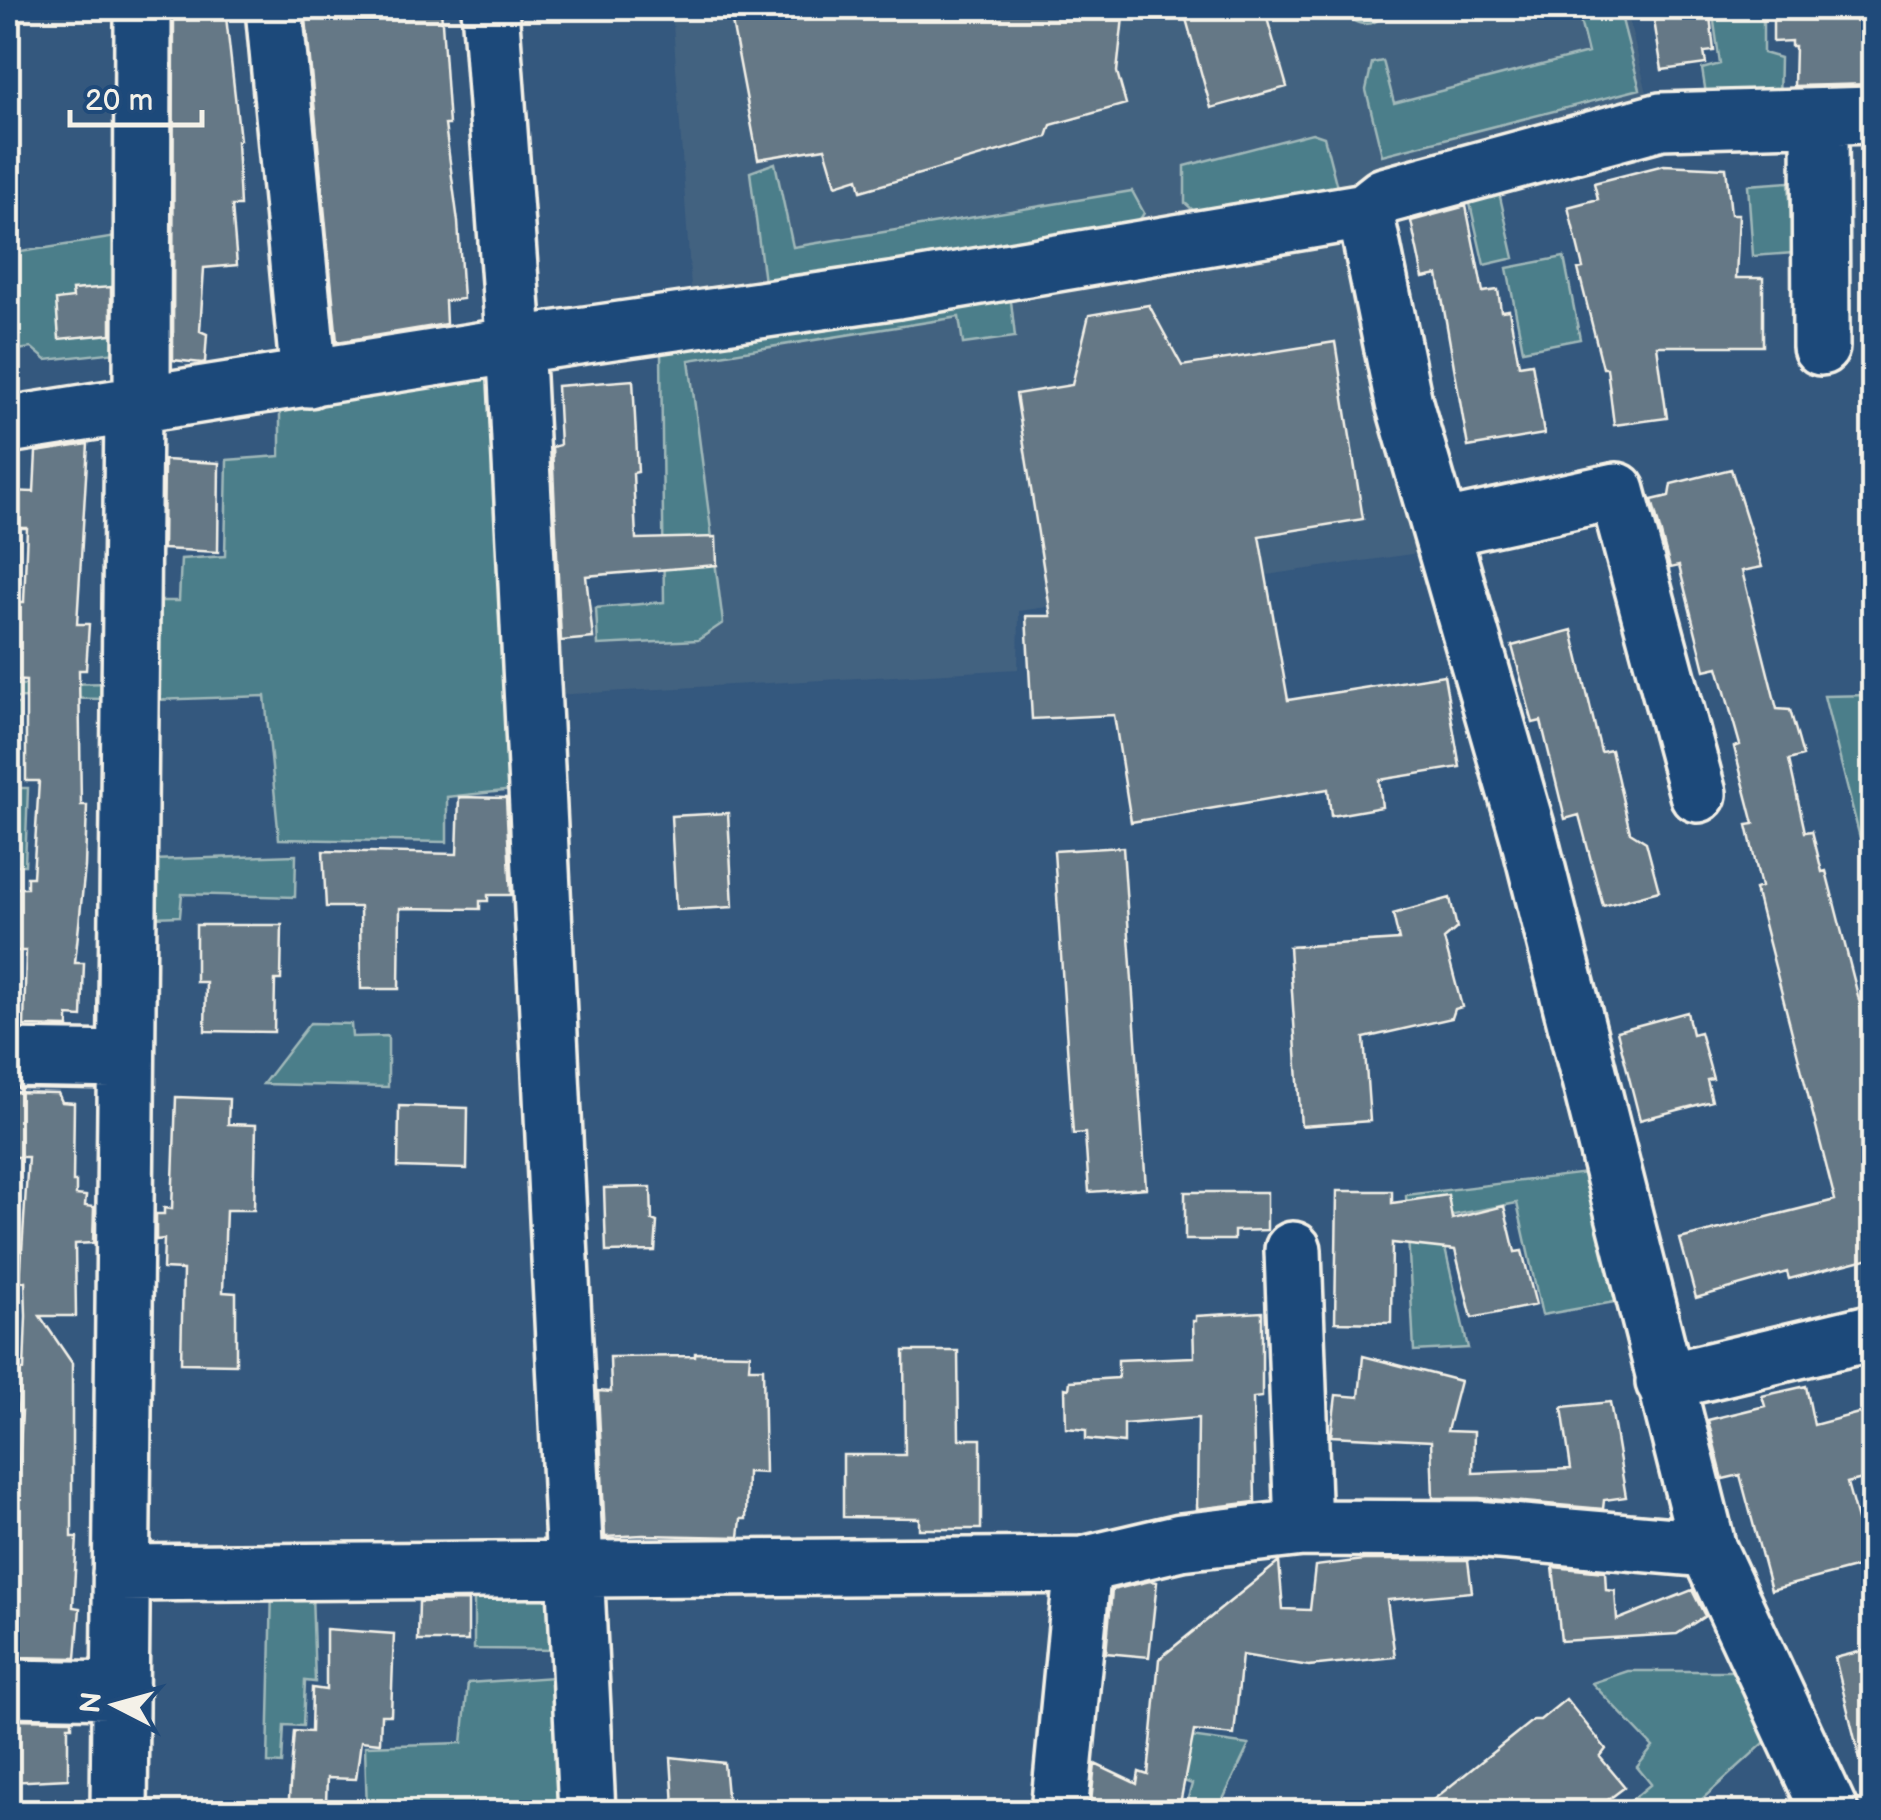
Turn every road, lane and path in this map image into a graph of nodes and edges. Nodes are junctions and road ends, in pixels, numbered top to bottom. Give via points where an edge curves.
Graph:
1 (143, 8) edge
2 (274, 8) edge
3 (490, 8) edge
4 (1874, 115) edge
5 (1820, 117) junction
6 (1365, 212) junction
7 (516, 345) junction
8 (1821, 347) dead end
9 (309, 379) junction
10 (138, 406) junction
11 (8, 425) edge
12 (1441, 530) junction
13 (1698, 794) dead end
14 (8, 1058) edge
15 (126, 1060) junction
16 (1293, 1250) dead end
17 (1874, 1332) edge
18 (1664, 1382) junction
19 (1303, 1528) junction
20 (1708, 1549) junction
21 (1083, 1565) junction
22 (574, 1572) junction
23 (122, 1573) junction
24 (8, 1688) edge
25 (121, 1690) junction
26 (119, 1812) edge
27 (587, 1812) edge
28 (1060, 1812) edge
29 (1830, 1812) edge

1 - 10 street
2 - 9 street
3 - 7 street
4 - 5 street
5 - 6 street via 1661,121 1384,196
5 - 8 street
6 - 7 street
6 - 12 street via 1404,403
7 - 9 street
7 - 22 street
9 - 10 street
10 - 11 street
10 - 15 street
12 - 13 street via 1617,491
12 - 18 street via 1529,837
14 - 15 street
15 - 23 street
16 - 19 street
17 - 18 street
18 - 20 street
19 - 20 street via 1476,1530
19 - 21 street via 1181,1542
20 - 29 street
21 - 22 street
21 - 28 street
22 - 23 street
22 - 27 street
23 - 25 street
24 - 25 street
25 - 26 street

